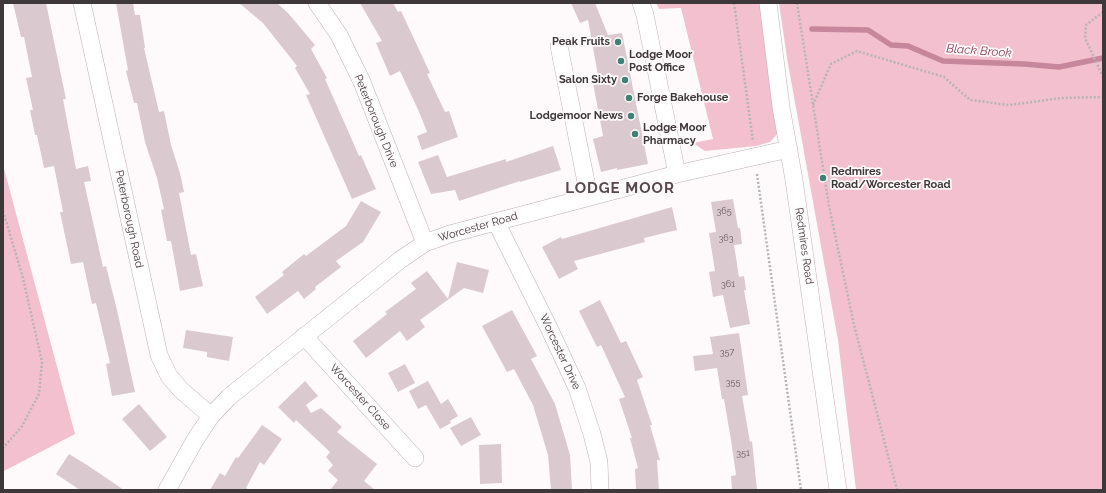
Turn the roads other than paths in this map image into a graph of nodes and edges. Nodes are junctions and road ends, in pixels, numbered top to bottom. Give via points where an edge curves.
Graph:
1 (82, 3) edge
2 (317, 3) edge
3 (641, 3) edge
4 (768, 3) edge
5 (559, 46) dead end
6 (789, 149) junction
7 (677, 174) junction
8 (589, 197) junction
9 (496, 222) junction
10 (426, 243) junction
11 (304, 336) junction
12 (210, 416) junction
13 (415, 458) dead end
14 (167, 490) edge
15 (600, 490) edge
16 (838, 490) edge

1 - 12 street, Peterborough Road via 159,355 169,376 180,390
2 - 10 street, Peterborough Drive via 339,35 362,82
3 - 7 street
4 - 6 street, Redmires Road
5 - 8 street
6 - 7 street, Worcester Road
6 - 16 street, Redmires Road
7 - 8 street, Worcester Road
8 - 9 street, Worcester Road
9 - 10 street, Worcester Road
9 - 15 street, Worcester Drive via 577,388 597,455
10 - 11 street, Worcester Road via 400,260
11 - 12 street, Worcester Road via 229,397
11 - 13 street, Worcester Close
12 - 14 street, Worcester Road

